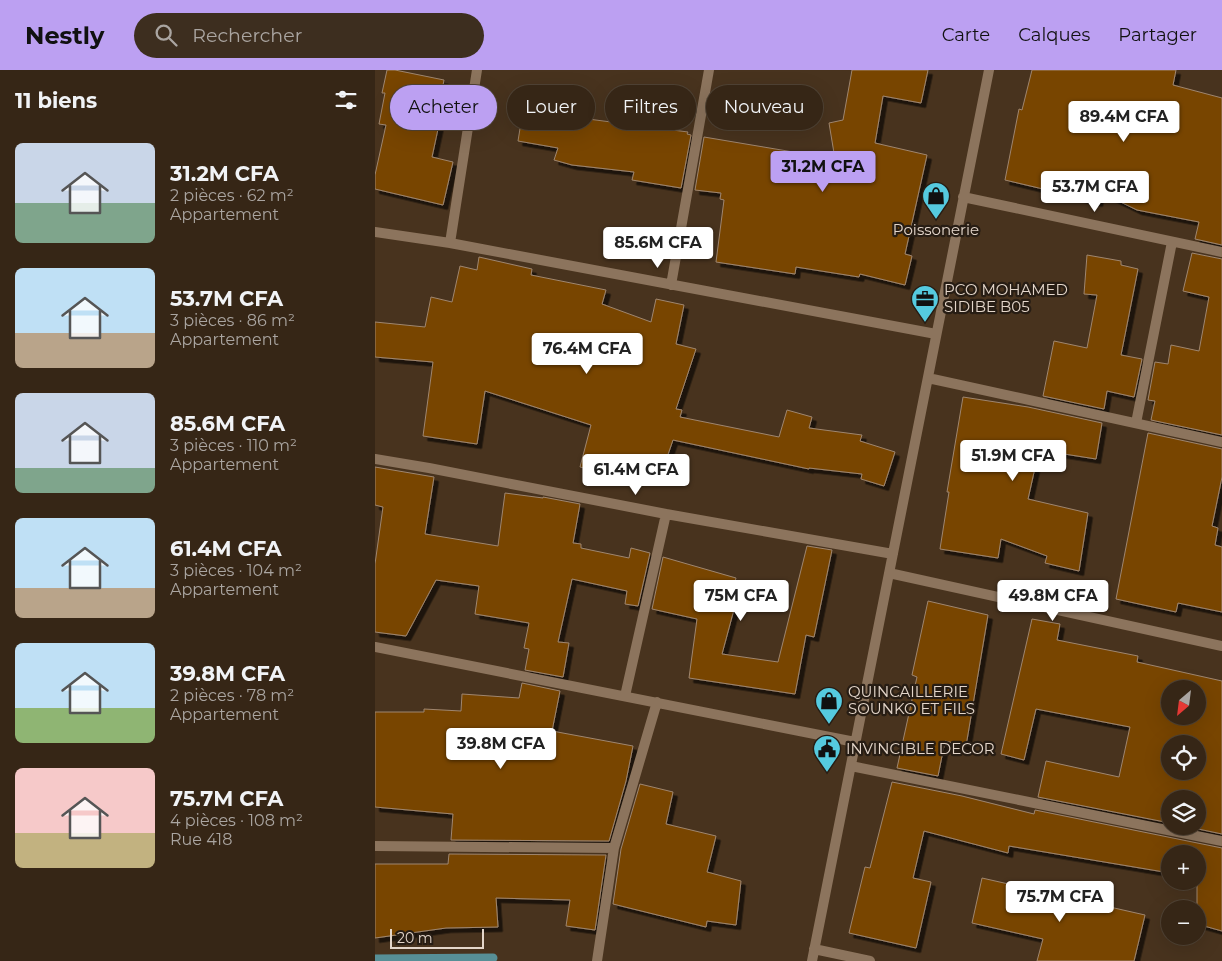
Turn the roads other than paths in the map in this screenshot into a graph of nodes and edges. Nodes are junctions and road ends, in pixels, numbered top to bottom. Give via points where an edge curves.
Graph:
1 (477, 70) edge
2 (709, 70) edge
3 (989, 70) edge
4 (963, 197) junction
5 (375, 232) edge
6 (1172, 242) junction
7 (450, 243) junction
8 (1222, 252) edge
9 (671, 284) junction
10 (936, 334) junction
11 (928, 378) junction
12 (1136, 423) junction
13 (1222, 442) edge
14 (375, 459) edge
15 (666, 514) junction
16 (893, 554) junction
17 (889, 573) junction
18 (1222, 646) edge
19 (375, 647) edge
20 (625, 696) junction
21 (657, 702) junction
22 (855, 742) junction
23 (851, 766) junction
24 (1222, 841) edge
25 (375, 846) edge
26 (614, 848) junction
27 (814, 949) junction
28 (597, 961) edge
29 (812, 961) edge
30 (869, 961) edge

1 - 7 street
2 - 9 street
3 - 4 street
4 - 6 street
4 - 10 street
5 - 7 street
6 - 8 street
6 - 12 street
7 - 9 street
9 - 10 street
10 - 11 street
11 - 12 street
11 - 16 street
12 - 13 street
14 - 15 street
15 - 16 street
15 - 20 street
16 - 17 street
17 - 18 street
17 - 22 street
19 - 20 street
20 - 21 street
21 - 22 street
21 - 26 street
22 - 23 street
23 - 24 street
23 - 27 street
25 - 26 street
26 - 28 street
27 - 29 street
27 - 30 street

